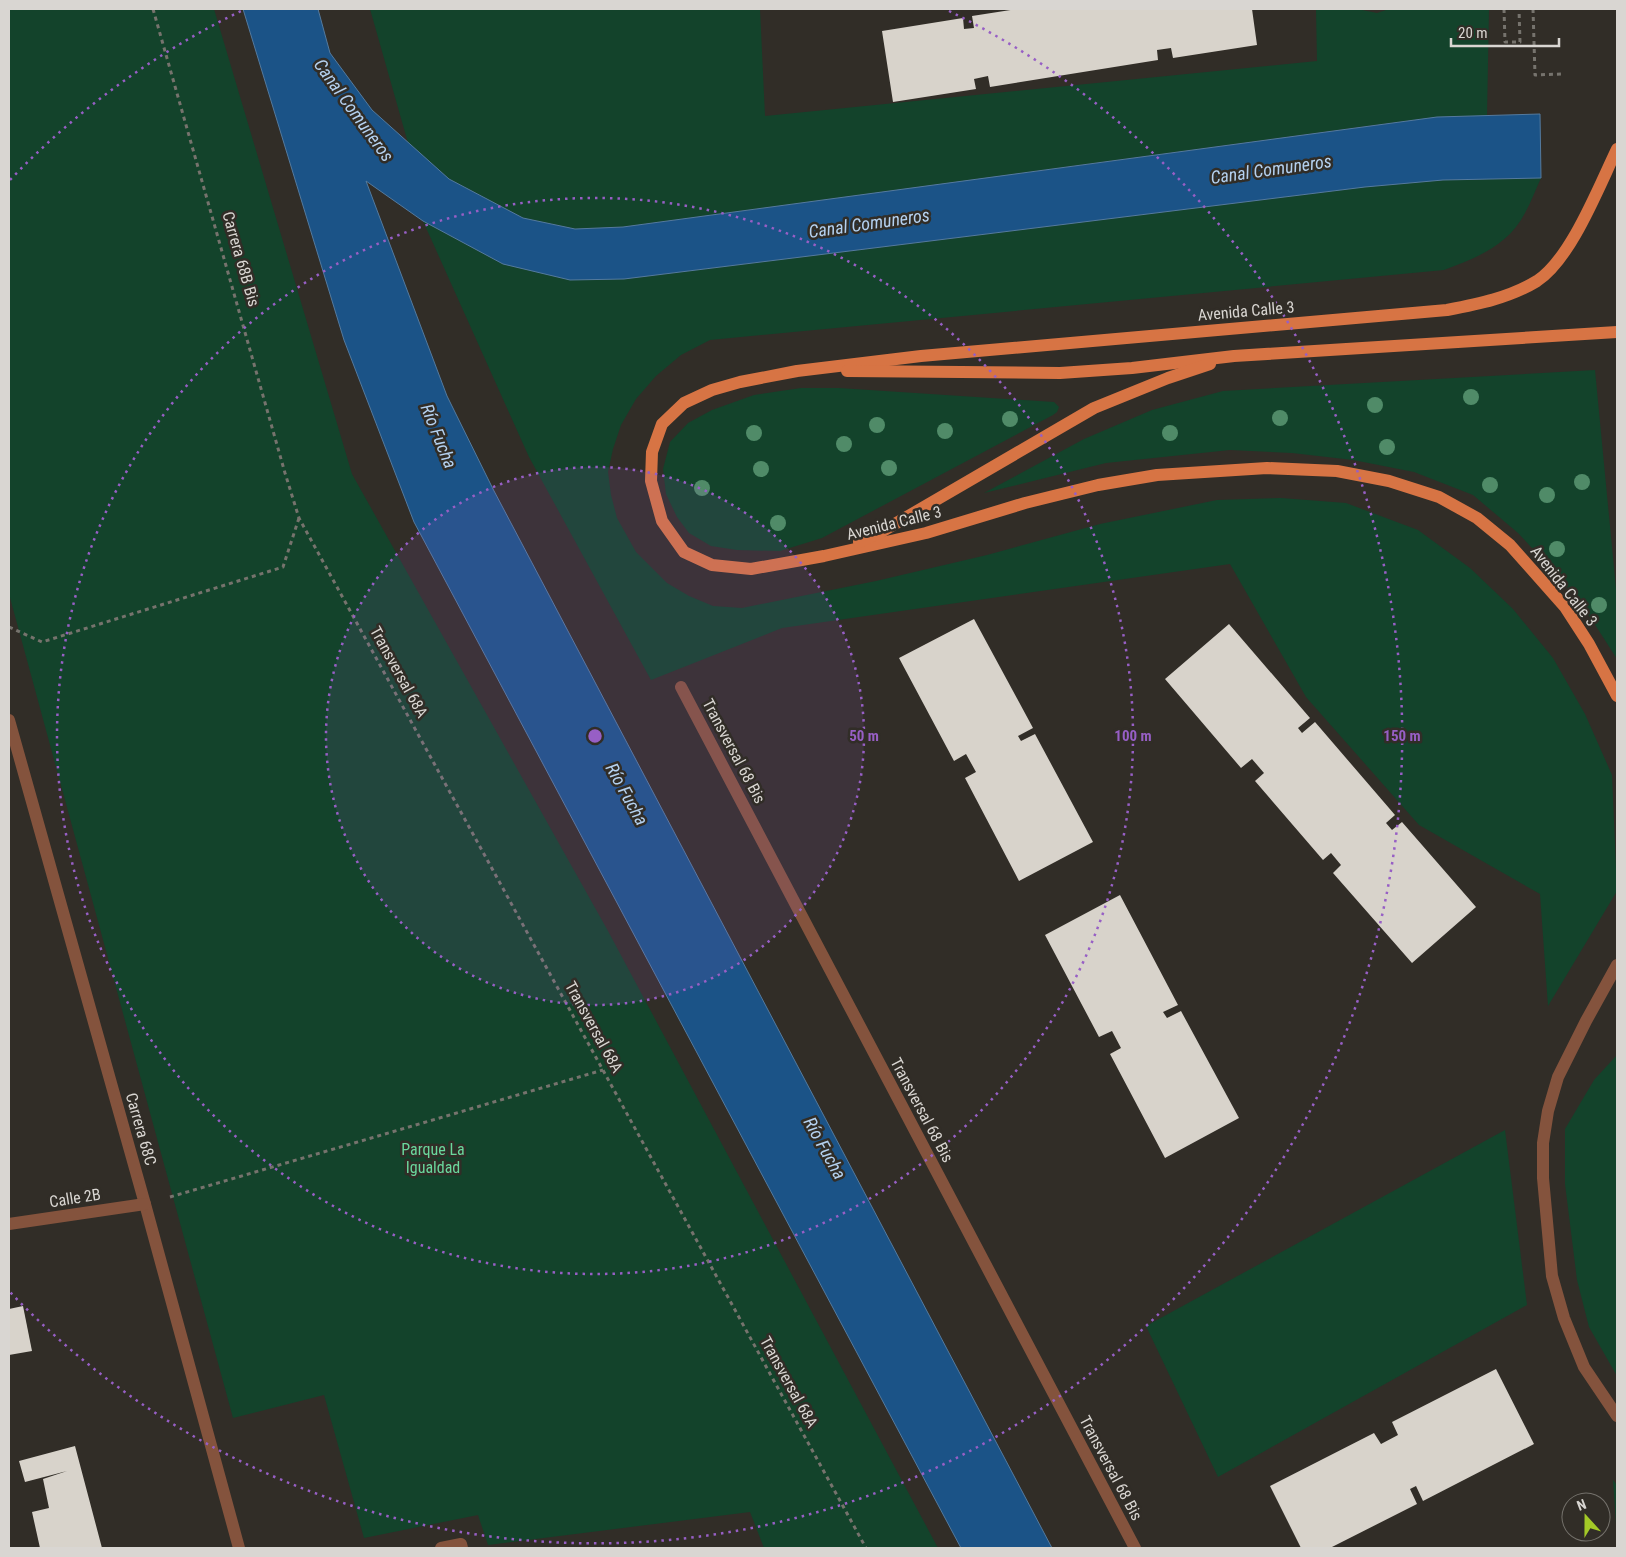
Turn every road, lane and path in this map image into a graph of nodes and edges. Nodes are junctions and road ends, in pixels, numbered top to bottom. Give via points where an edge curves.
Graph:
1 (153, 9) edge
2 (1504, 9) edge
3 (1520, 9) edge
4 (1533, 9) edge
5 (1561, 74) dead end
6 (1617, 149) edge
7 (1617, 332) edge
8 (1234, 356) junction
9 (797, 371) junction
10 (299, 518) junction
11 (824, 556) junction
12 (9, 627) edge
13 (681, 687) dead end
14 (1617, 696) edge
15 (9, 720) edge
16 (1617, 965) edge
17 (603, 1070) junction
18 (145, 1204) junction
19 (9, 1224) edge
20 (1617, 1416) edge
21 (462, 1546) edge
22 (239, 1548) edge
23 (441, 1548) edge
24 (866, 1548) edge
25 (1135, 1548) edge

1 - 10 path, Carrera 68B Bis
2 - 3 path via 1505,42 1520,42
4 - 5 path via 1535,76
6 - 9 main road, Avenida Calle 3 via 1571,242 1555,265 1538,280 1488,302 1446,310 921,356
7 - 8 main road, Avenida Calle 3
8 - 9 main road, Avenida Calle 3 via 1132,368 1060,372
8 - 11 main road, Avenida Calle 3 via 1094,408 881,532
9 - 11 main road, Avenida Calle 3 via 740,382 684,402 662,424 652,452 650,480 662,521 684,552 712,564 751,569
10 - 12 path via 284,567 42,642
10 - 17 path, Transversal 68A
11 - 14 main road, Avenida Calle 3 via 926,533 1098,485 1157,475 1267,468 1345,473 1390,481 1438,497 1477,518 1510,545 1564,607 1589,644
13 - 25 street, Transversal 68 Bis
15 - 18 street, Carrera 68C
16 - 20 street via 1558,1077 1547,1119 1543,1178 1552,1276 1564,1318 1584,1367
17 - 18 path
17 - 24 path, Transversal 68A
18 - 19 street, Calle 2B
18 - 22 street, Carrera 68C
21 - 23 street

